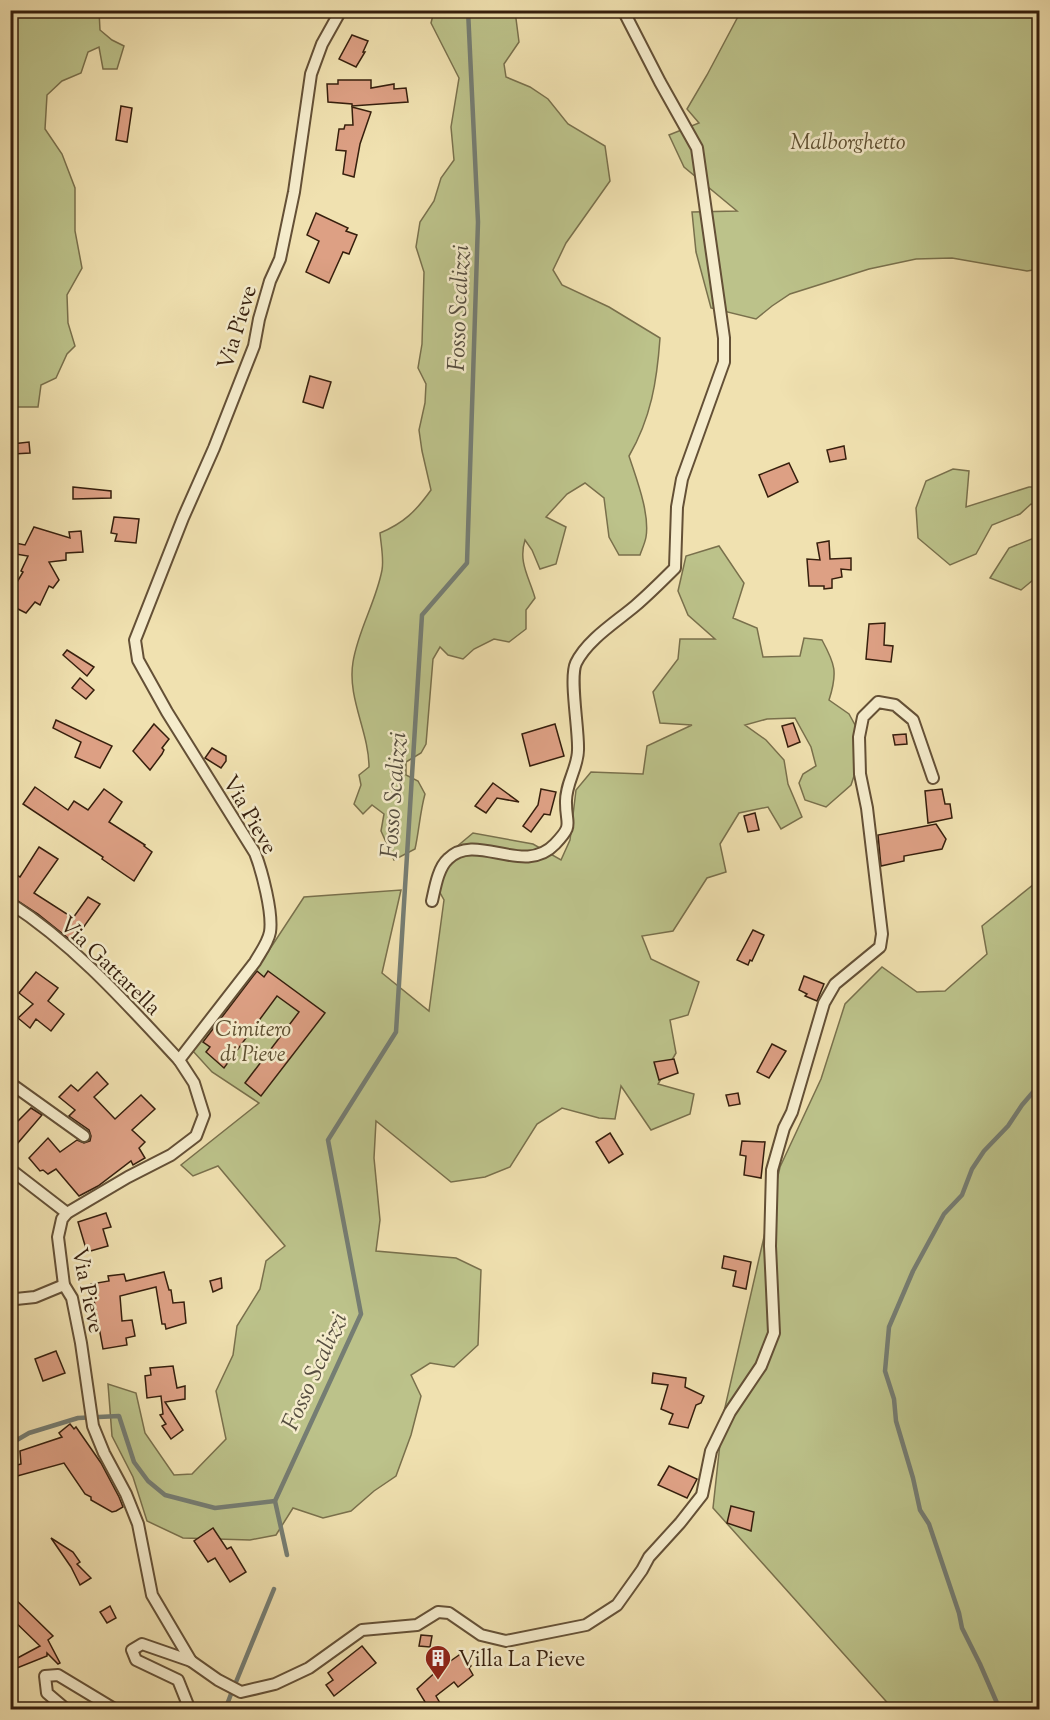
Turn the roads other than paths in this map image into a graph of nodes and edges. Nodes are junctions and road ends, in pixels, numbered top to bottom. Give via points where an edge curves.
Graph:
1 (341, 10) edge
2 (623, 10) edge
3 (933, 778) dead end
4 (432, 901) dead end
5 (10, 903) edge
6 (179, 1060) junction
7 (10, 1083) edge
8 (84, 1136) dead end
9 (10, 1169) edge
10 (67, 1213) junction
11 (64, 1285) junction
12 (10, 1295) edge
13 (191, 1661) junction
14 (67, 1710) edge
15 (116, 1710) edge
16 (190, 1710) edge

1 - 6 street, Via Pieve via 311,74 280,259 270,280 254,346 135,640 138,660 255,853 264,876 269,917 270,932 260,953
2 - 4 street via 697,147 719,293 724,362 682,479 675,568 602,632 576,664 579,752 568,788 567,831 553,847 532,857 461,850 447,859
3 - 13 street via 914,720 895,705 878,702 862,717 859,737 860,774 878,886 880,947 835,984 824,1003 772,1170 774,1332 761,1366 711,1451 702,1495 649,1557 617,1605 586,1624 506,1641 482,1635 449,1613 438,1612 417,1624 362,1630 309,1668 275,1684 241,1692
5 - 6 street, Via Gattarella via 84,960
6 - 10 street via 194,1083 204,1115 196,1136 171,1155
7 - 8 street
9 - 10 street
10 - 11 street, Via Pieve via 58,1237
11 - 12 street via 35,1297 16,1299
11 - 13 street, Via Pieve via 72,1298 93,1426 138,1524 152,1595
13 - 16 street via 142,1644 132,1650 136,1660 178,1680
14 - 15 street via 47,1693 45,1676 58,1675

